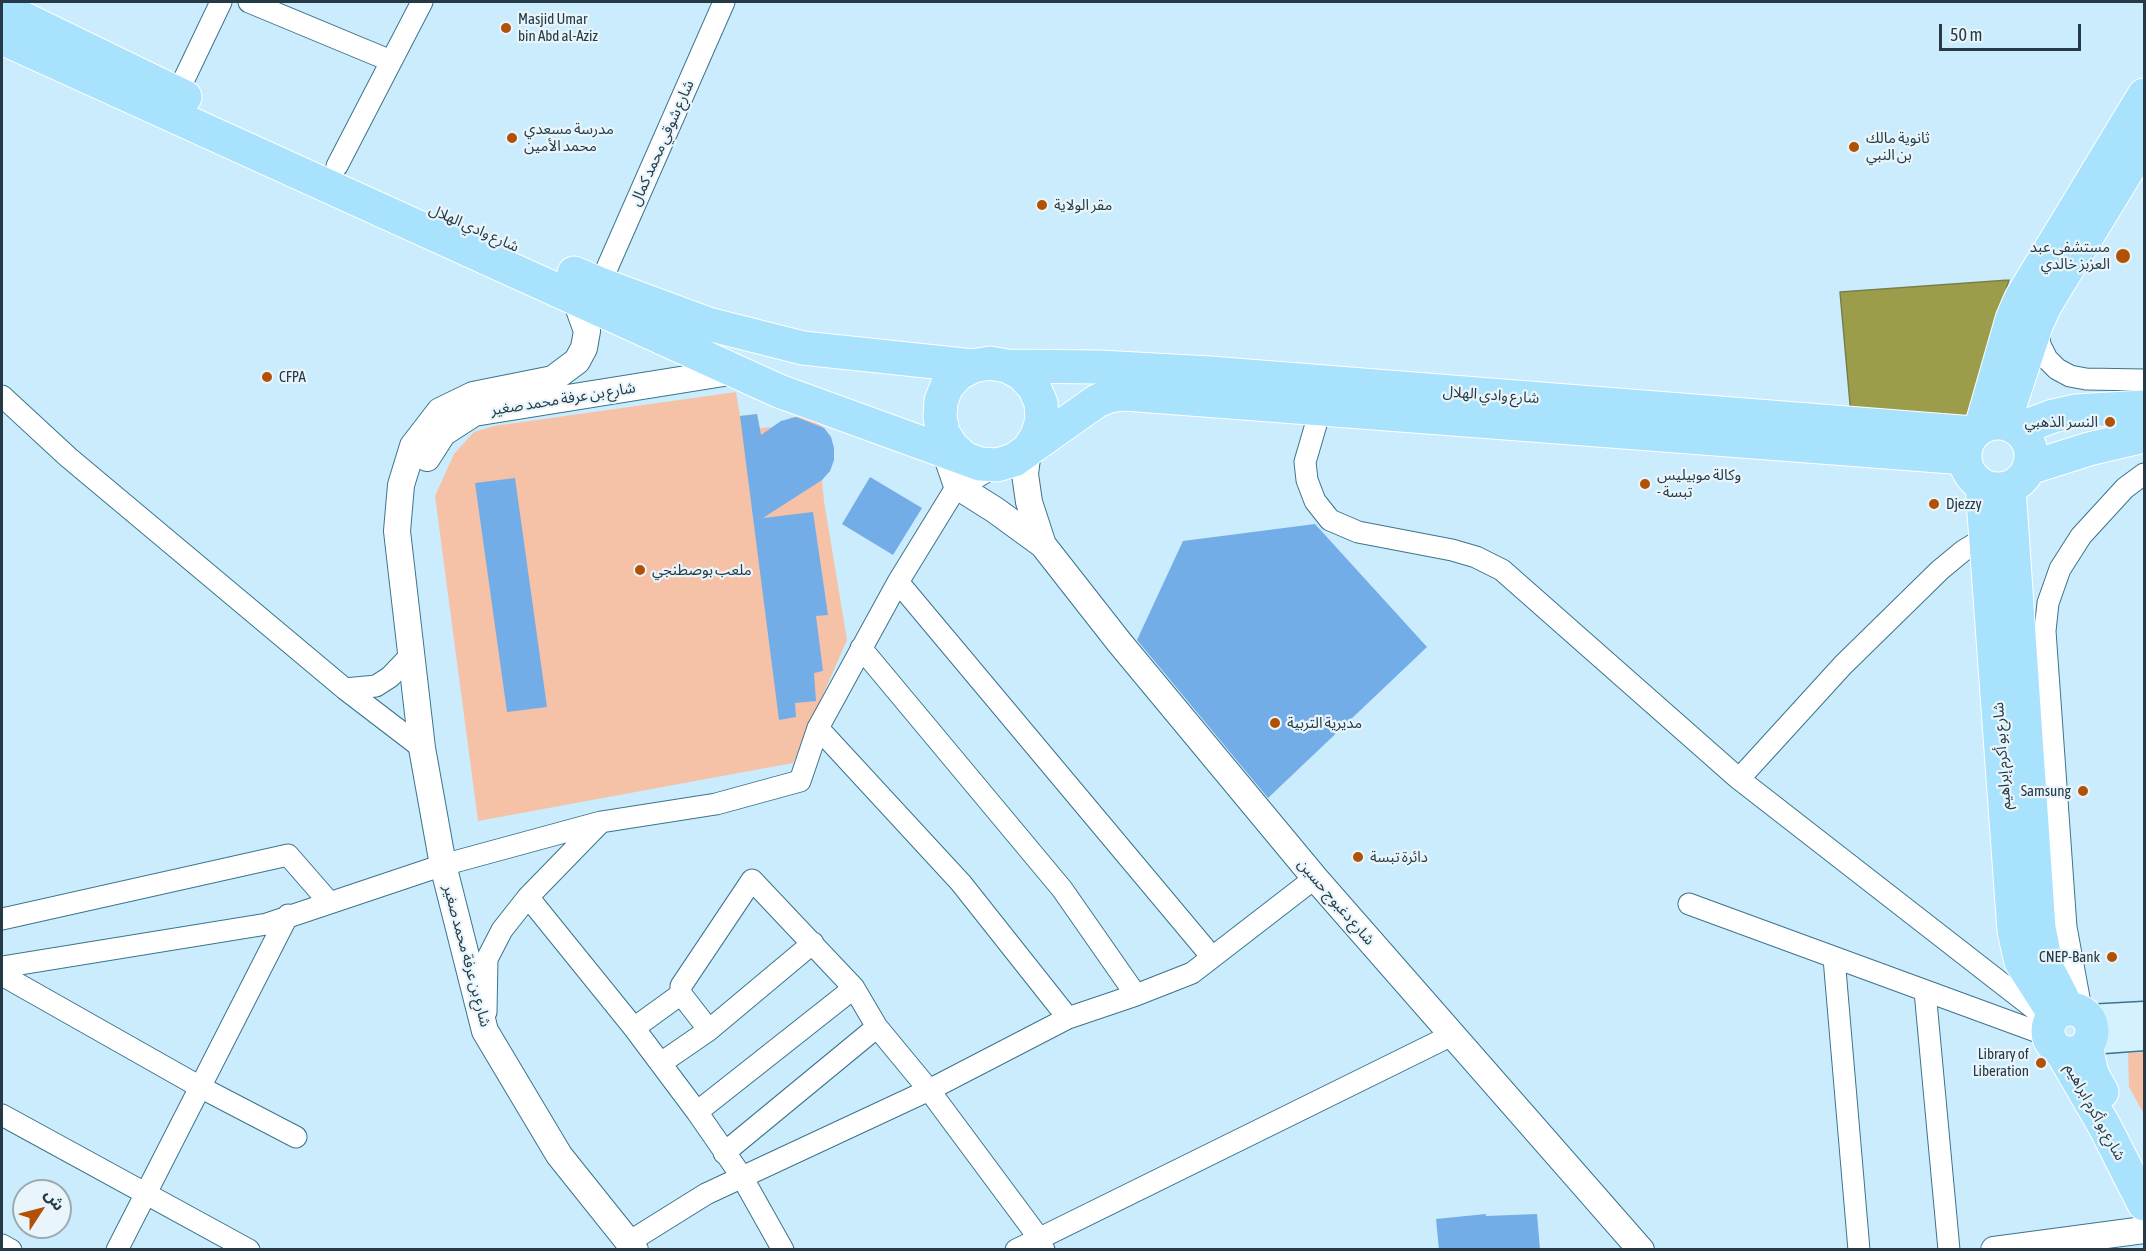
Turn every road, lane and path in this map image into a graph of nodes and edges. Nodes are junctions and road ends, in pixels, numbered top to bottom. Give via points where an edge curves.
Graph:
1 (221, 2) edge
2 (249, 2) edge
3 (422, 2) edge
4 (724, 2) edge
5 (2, 8) edge
6 (2, 38) edge
7 (391, 61) junction
8 (177, 94) junction
9 (2145, 95) edge
10 (2145, 142) edge
11 (337, 166) junction
12 (587, 291) junction
13 (2037, 323) junction
14 (973, 366) junction
15 (1007, 366) junction
16 (736, 371) junction
17 (2145, 380) edge
18 (2, 396) edge
19 (1324, 396) junction
20 (2145, 407) edge
21 (1988, 434) junction
22 (2145, 436) edge
23 (1028, 450) junction
24 (952, 457) junction
25 (2145, 474) edge
26 (2007, 481) junction
27 (1986, 537) junction
28 (1043, 545) junction
29 (898, 582) junction
30 (861, 648) junction
31 (412, 654) junction
32 (345, 689) junction
33 (818, 728) junction
34 (423, 748) junction
35 (1739, 779) junction
36 (601, 822) junction
37 (443, 865) junction
38 (1315, 878) junction
39 (528, 897) junction
40 (329, 902) junction
41 (1689, 904) dead end
42 (288, 915) junction
43 (2, 919) edge
44 (813, 943) junction
45 (1212, 957) junction
46 (1834, 958) junction
47 (2, 968) edge
48 (2, 975) edge
49 (854, 988) junction
50 (1925, 991) junction
51 (681, 994) junction
52 (1136, 995) junction
53 (2145, 1016) edge
54 (1068, 1018) junction
55 (877, 1027) junction
56 (634, 1028) junction
57 (2070, 1028) junction
58 (709, 1030) junction
59 (485, 1031) junction
60 (1452, 1035) junction
61 (2145, 1036) edge
62 (661, 1063) junction
63 (200, 1087) junction
64 (929, 1090) junction
65 (697, 1113) junction
66 (2, 1115) edge
67 (296, 1137) dead end
68 (724, 1153) junction
69 (742, 1177) junction
70 (2145, 1177) edge
71 (146, 1193) junction
72 (2145, 1204) edge
73 (2145, 1230) edge
74 (1042, 1244) edge
75 (2, 1245) edge
76 (632, 1246) edge
77 (11, 1250) edge
78 (117, 1250) edge
79 (249, 1250) edge
80 (783, 1250) edge
81 (1016, 1250) edge
82 (1641, 1250) edge
83 (1859, 1250) edge
84 (1949, 1250) edge
85 (1994, 1250) edge

1 - 8 street
2 - 7 street
3 - 7 street
4 - 12 street, شارع شوقي محمد كمال
5 - 8 main road, شارع وادي الهلال
6 - 12 main road, شارع وادي الهلال
7 - 11 street
8 - 11 main road, شارع وادي الهلال
9 - 21 main road via 2021,298 2012,319
10 - 13 main road
11 - 12 main road, شارع وادي الهلال
12 - 14 main road, شارع وادي الهلال via 803,348
12 - 16 main road, شارع وادي الهلال
12 - 31 street, شارع بن عرفة محمد صغير via 587,331 577,361 553,379 473,395 440,411 413,446 401,485 398,531
13 - 17 street via 2047,359 2070,376
13 - 21 main road
14 - 15 main road
14 - 24 main road via 947,386 941,401 939,417
15 - 19 main road, شارع وادي الهلال via 1099,367
15 - 23 main road via 1028,380 1041,403 1042,420
16 - 24 main road, شارع وادي الهلال
16 - 31 street, شارع بن عرفة محمد صغير via 474,413 443,433 427,458 416,490
18 - 32 street via 68,457
19 - 21 main road, شارع وادي الهلال
19 - 23 main road, شارع وادي الهلال via 1222,400 1117,395 1097,401
19 - 35 street via 1305,462 1315,501 1330,520 1358,532 1468,555 1502,570
20 - 21 main road, شارع وادي الهلال via 2075,411
21 - 26 main road via 1967,469 1974,479
21 - 26 main road via 2025,437 2030,447 2032,458
22 - 26 main road via 2089,449
23 - 24 main road via 997,465
23 - 28 street via 1028,493
24 - 28 street via 995,510
24 - 29 street
25 - 57 street via 2125,488 2081,536 2060,569 2048,603 2045,631
26 - 27 main road, شارع بو أكرم إبراهيم
26 - 57 main road, شارع بو أكرم إبراهيم via 2038,928 2047,968
27 - 35 street via 1940,570 1843,665
27 - 57 main road, شارع بو أكرم إبراهيم via 2014,931 2021,962
28 - 38 street, شارع دغبوج حسين
29 - 30 street
29 - 45 street
30 - 33 street
30 - 52 street via 1062,889
31 - 32 street via 376,686
31 - 34 street, شارع بن عرفة محمد صغير
32 - 34 street
33 - 36 street via 800,781 716,804
33 - 54 street via 961,883
34 - 37 street, شارع بن عرفة محمد صغير
35 - 57 street
36 - 37 street
36 - 39 street
37 - 40 street
37 - 59 street, شارع بن عرفة محمد صغير
38 - 45 street
38 - 60 street, شارع دغبوج حسين
39 - 56 street
39 - 59 street via 502,930 487,959
40 - 42 street
40 - 43 street via 288,855
41 - 46 street
42 - 47 street via 267,924
42 - 63 street
44 - 49 street
44 - 51 street via 752,880 681,986
44 - 58 street
45 - 52 street via 1192,973
46 - 50 street
46 - 83 street
48 - 63 street
49 - 55 street
49 - 65 street
50 - 57 street
50 - 84 street
51 - 56 street
51 - 58 street
52 - 54 street
53 - 57 main road
54 - 64 street
55 - 64 street
55 - 68 street
56 - 62 street
57 - 61 main road
57 - 70 main road, شارع بو أكرم ابراهيم
57 - 72 main road, شارع بو أكرم ابراهيم via 2105,1127
58 - 62 street
59 - 76 street, شارع بن عرفة محمد صغير via 559,1155
60 - 74 street
60 - 82 street, شارع دغبوج حسين
62 - 65 street
63 - 67 street
63 - 71 street
64 - 69 street
64 - 74 street
65 - 68 street
66 - 71 street
68 - 69 street
69 - 76 street via 706,1194
69 - 80 street
71 - 78 street
71 - 79 street
73 - 85 street
74 - 81 street
75 - 77 street

